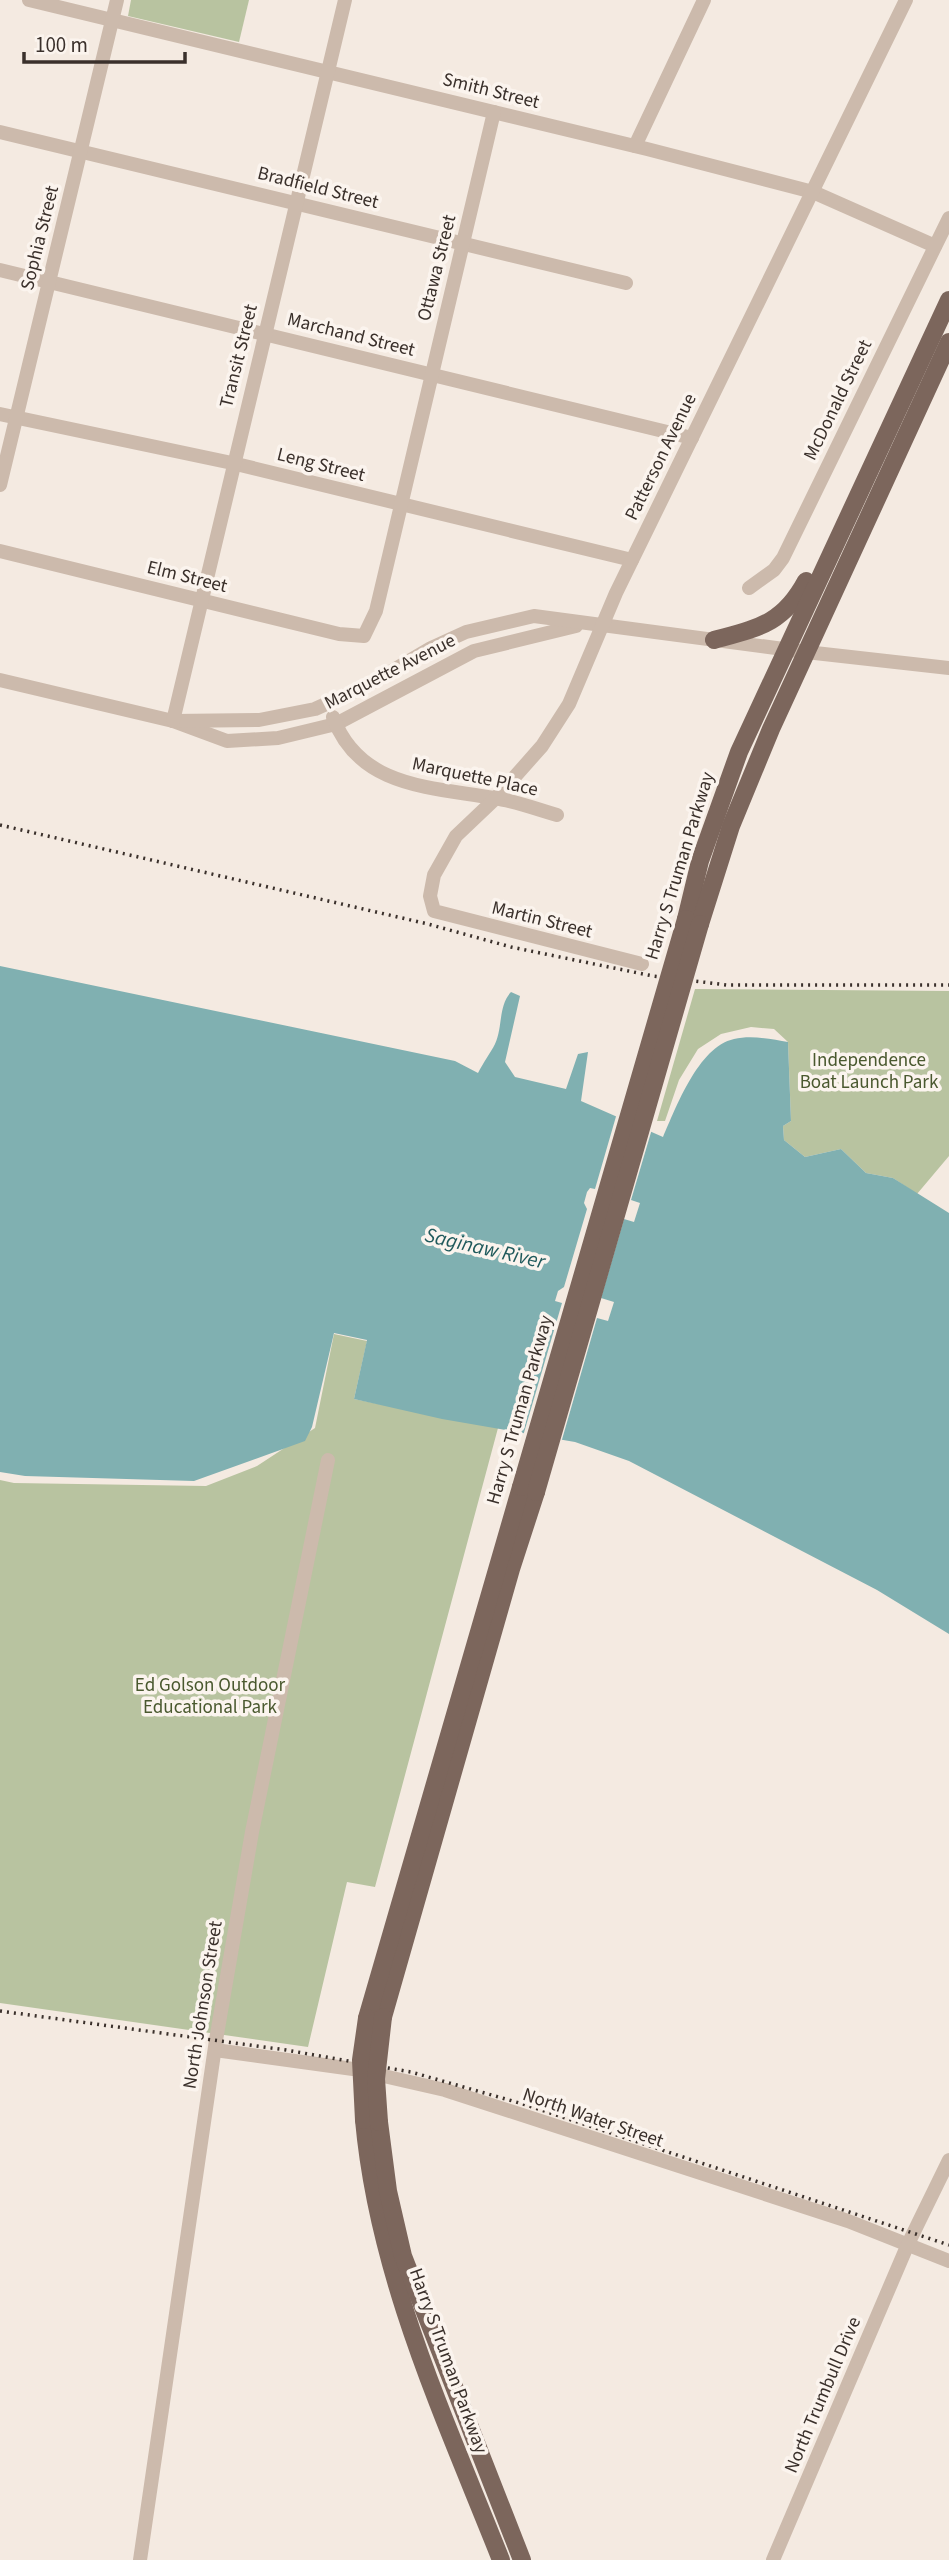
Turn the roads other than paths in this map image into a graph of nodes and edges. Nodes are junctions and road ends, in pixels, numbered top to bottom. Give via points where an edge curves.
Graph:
1 (29, 0) edge
2 (117, 0) edge
3 (345, 0) edge
4 (704, 0) edge
5 (906, 0) edge
6 (112, 20) junction
7 (328, 71) junction
8 (494, 112) junction
9 (0, 132) edge
10 (635, 146) junction
11 (81, 151) junction
12 (813, 192) junction
13 (295, 202) junction
14 (949, 218) edge
15 (463, 244) junction
16 (935, 246) junction
17 (0, 270) edge
18 (48, 282) junction
19 (626, 283) dead end
20 (949, 300) edge
21 (264, 334) junction
22 (949, 342) edge
23 (431, 375) junction
24 (0, 414) edge
25 (17, 418) junction
26 (692, 438) junction
27 (232, 463) junction
28 (0, 485) edge
29 (399, 504) junction
30 (833, 545) junction
31 (0, 551) edge
32 (632, 560) junction
33 (749, 587) dead end
34 (199, 600) junction
35 (585, 624) junction
36 (601, 626) junction
37 (364, 636) joint
38 (714, 640) junction
39 (785, 649) junction
40 (806, 652) junction
41 (949, 668) edge
42 (0, 680) edge
43 (328, 703) junction
44 (173, 721) junction
45 (335, 724) junction
46 (496, 798) junction
47 (557, 814) dead end
48 (434, 911) joint
49 (693, 922) junction
50 (642, 964) dead end
51 (328, 1460) dead end
52 (215, 2050) junction
53 (372, 2121) junction
54 (949, 2160) edge
55 (908, 2245) junction
56 (949, 2261) edge
57 (140, 2560) edge
58 (501, 2560) edge
59 (522, 2560) edge
60 (773, 2560) edge

1 - 6 street, Smith Street
2 - 6 street, Sophia Street
3 - 7 street, Transit Street
4 - 10 street
5 - 12 street, Patterson Avenue
6 - 7 street, Smith Street
6 - 11 street, Sophia Street
7 - 8 street, Smith Street
7 - 13 street, Transit Street
8 - 10 street, Smith Street
8 - 15 street, Ottawa Street
9 - 11 street, Bradfield Street
10 - 12 street, Smith Street
11 - 13 street, Bradfield Street
11 - 18 street, Sophia Street
12 - 16 street, Smith Street
12 - 26 street, Patterson Avenue
13 - 15 street, Bradfield Street
13 - 21 street, Transit Street
14 - 16 street, McDonald Street
15 - 19 street, Bradfield Street
15 - 23 street, Ottawa Street
16 - 33 street, McDonald Street via 783,558
17 - 18 street, Marchand Street
18 - 21 street, Marchand Street
18 - 25 street, Sophia Street
20 - 30 main road, Harry S Truman Parkway
21 - 23 street, Marchand Street
21 - 27 street, Transit Street
22 - 40 main road, Harry S Truman Parkway
23 - 26 street, Marchand Street
23 - 29 street, Ottawa Street
24 - 25 street, Leng Street
25 - 27 street, Leng Street
25 - 28 street, Sophia Street
26 - 32 street, Patterson Avenue
27 - 29 street, Leng Street
27 - 34 street, Transit Street
29 - 32 street, Leng Street
29 - 37 street, Ottawa Street via 376,611
30 - 38 main road via 781,614 763,626
30 - 39 main road, Harry S Truman Parkway
31 - 34 street, Elm Street
32 - 36 street, Patterson Avenue
34 - 37 street, Elm Street
34 - 44 street, Transit Street
35 - 36 street, Marquette Avenue
35 - 43 street, Marquette Avenue via 534,616 484,626 431,648
35 - 45 street, Marquette Avenue via 474,651
36 - 38 street, Marquette Avenue
36 - 46 street, Patterson Avenue via 569,704 542,746
38 - 39 street, Marquette Avenue
39 - 40 street, Marquette Avenue
39 - 49 main road, Harry S Truman Parkway via 724,789 700,861
40 - 41 street, Marquette Avenue
40 - 49 main road, Harry S Truman Parkway
42 - 44 street, Marquette Avenue
43 - 44 street, Marquette Avenue via 259,720
43 - 45 street
44 - 45 street, Marquette Avenue via 227,741 278,738
45 - 46 street, Marquette Place via 351,752 393,778 440,792
46 - 47 street, Marquette Place
46 - 48 street, Patterson Avenue via 456,836 444,855 430,896
48 - 50 street, Martin Street
49 - 53 main road, Harry S Truman Parkway, bridge via 528,1490 510,1569 375,2018
51 - 52 street, North Johnson Street via 252,1832
52 - 55 street, North Water Street via 377,2074 445,2090 848,2221
52 - 57 street, North Johnson Street
53 - 58 main road, Harry S Truman Parkway via 372,2188 396,2287
53 - 59 main road, Harry S Truman Parkway via 403,2256
54 - 55 street, North Trumbull Drive
55 - 56 street, North Water Street
55 - 60 street, North Trumbull Drive

